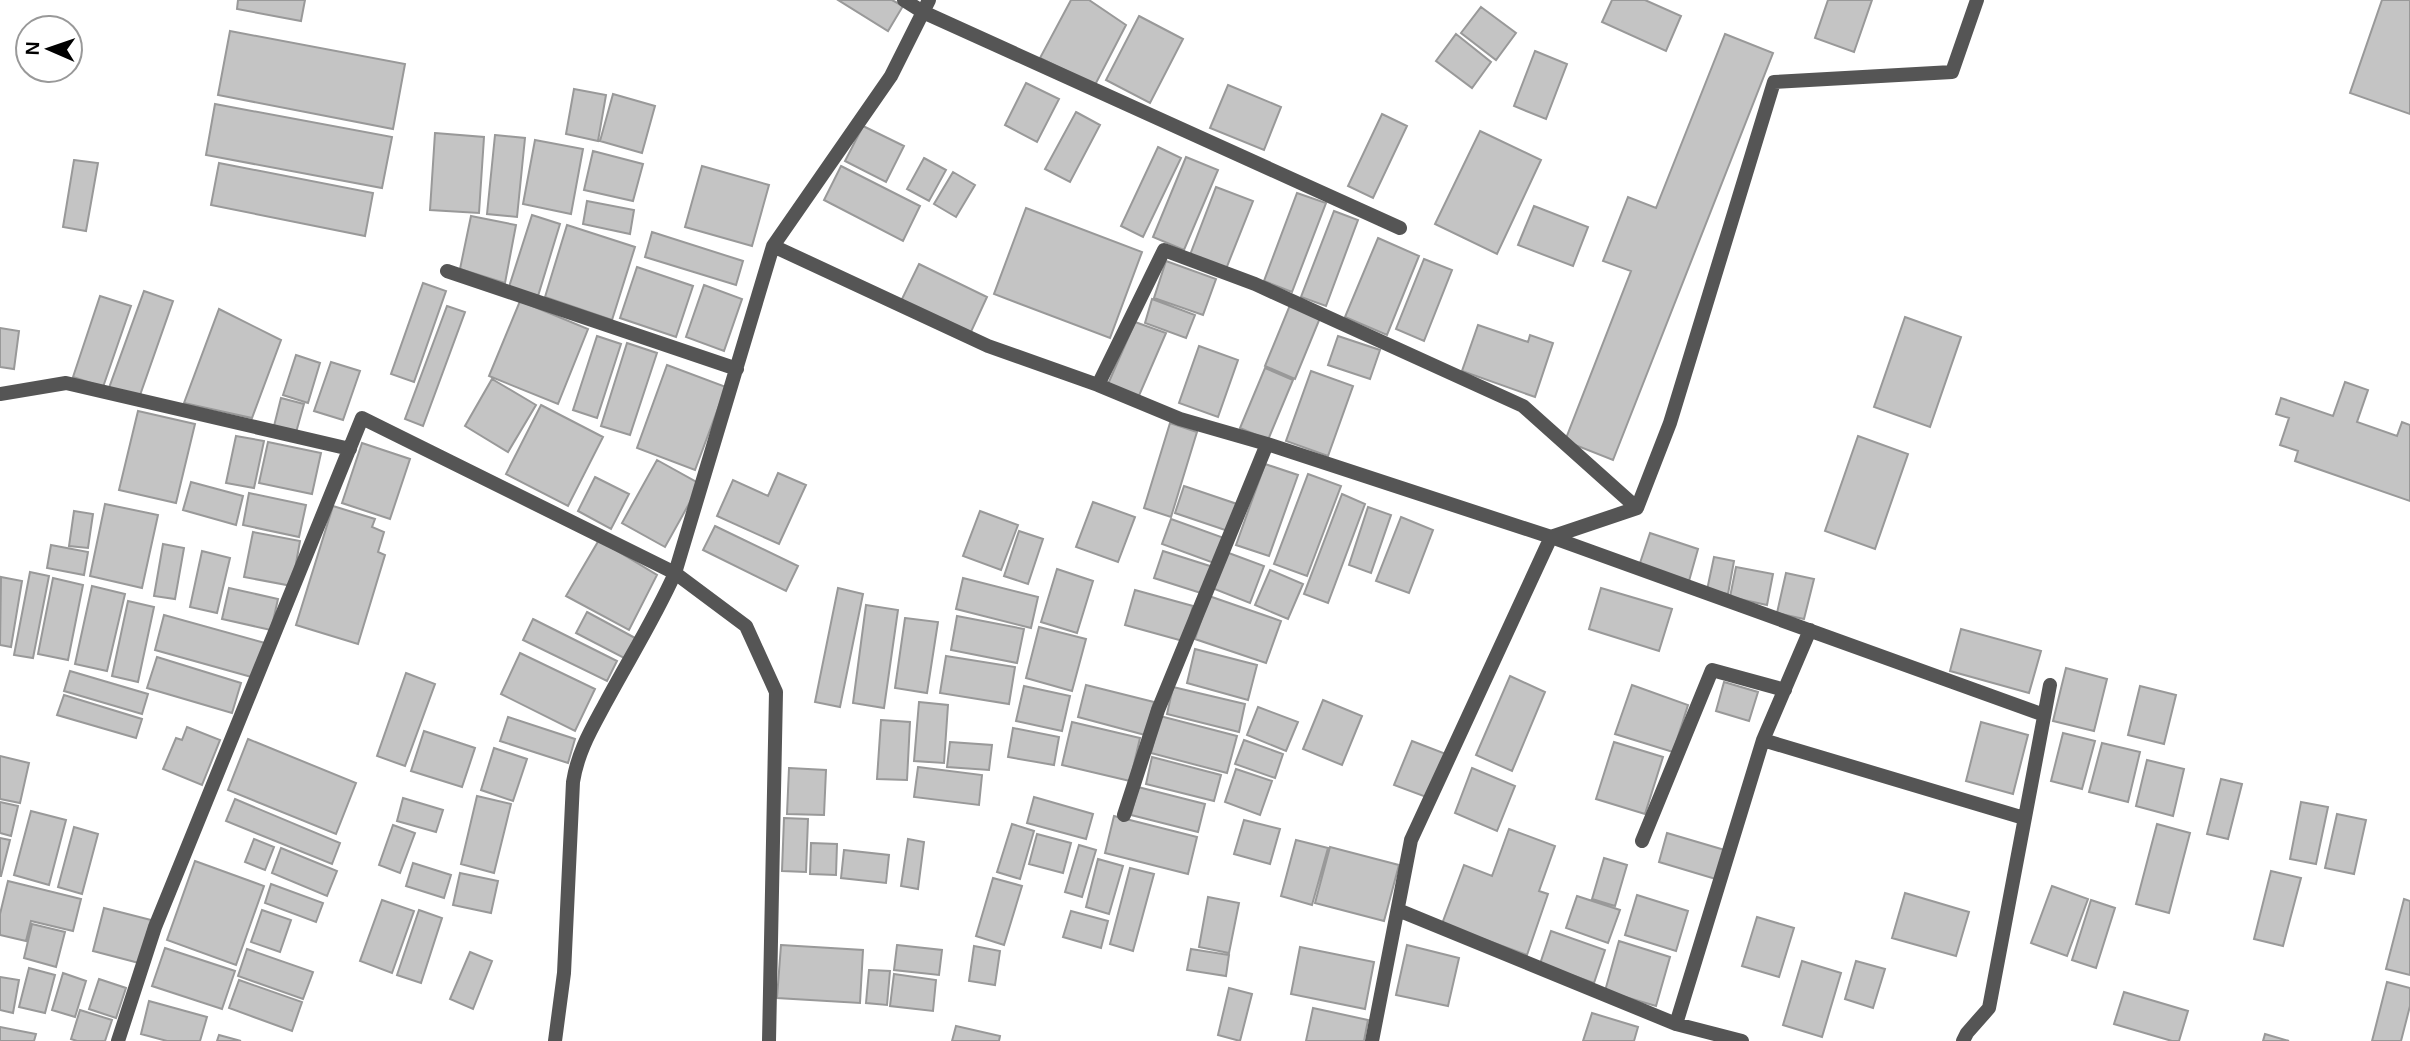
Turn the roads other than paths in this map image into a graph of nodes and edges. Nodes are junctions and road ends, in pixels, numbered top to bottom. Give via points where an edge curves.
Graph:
1 (904, 0) edge
2 (1977, 0) edge
3 (926, 6) edge
4 (1400, 228) dead end
5 (773, 246) junction
6 (447, 271) dead end
7 (737, 369) junction
8 (1098, 385) junction
9 (0, 394) edge
10 (1267, 444) junction
11 (350, 449) junction
12 (1637, 508) junction
13 (1551, 537) junction
14 (675, 573) junction
15 (1810, 631) junction
16 (2050, 685) dead end
17 (1785, 690) junction
18 (2044, 715) junction
19 (1763, 740) junction
20 (1124, 815) dead end
21 (2024, 818) junction
22 (1642, 841) dead end
23 (1398, 910) junction
24 (1676, 1024) junction
25 (118, 1041) edge
26 (555, 1041) edge
27 (769, 1041) edge
28 (1372, 1041) edge
29 (1742, 1041) edge
30 (1964, 1041) edge

1 - 3 street
2 - 12 street via 1952,72 1774,82 1670,423
3 - 4 street
3 - 5 street via 891,76
5 - 7 street
5 - 8 street via 988,346
6 - 7 street
7 - 14 street
8 - 10 street via 1180,419
8 - 12 street via 1164,250 1255,284 1523,406
9 - 11 street via 66,383
10 - 13 street
10 - 20 street via 1158,710
11 - 14 street via 362,418
11 - 25 street via 155,926
12 - 13 street
13 - 15 street
13 - 23 street via 1411,840
14 - 26 street via 579,753 573,782 564,973
14 - 27 street via 746,626 776,692
15 - 17 street
15 - 18 street
16 - 18 street
17 - 19 street
17 - 22 street via 1712,670
18 - 21 street
19 - 21 street
19 - 24 street
21 - 30 street via 1989,1008
23 - 24 street
23 - 28 street
24 - 29 street

